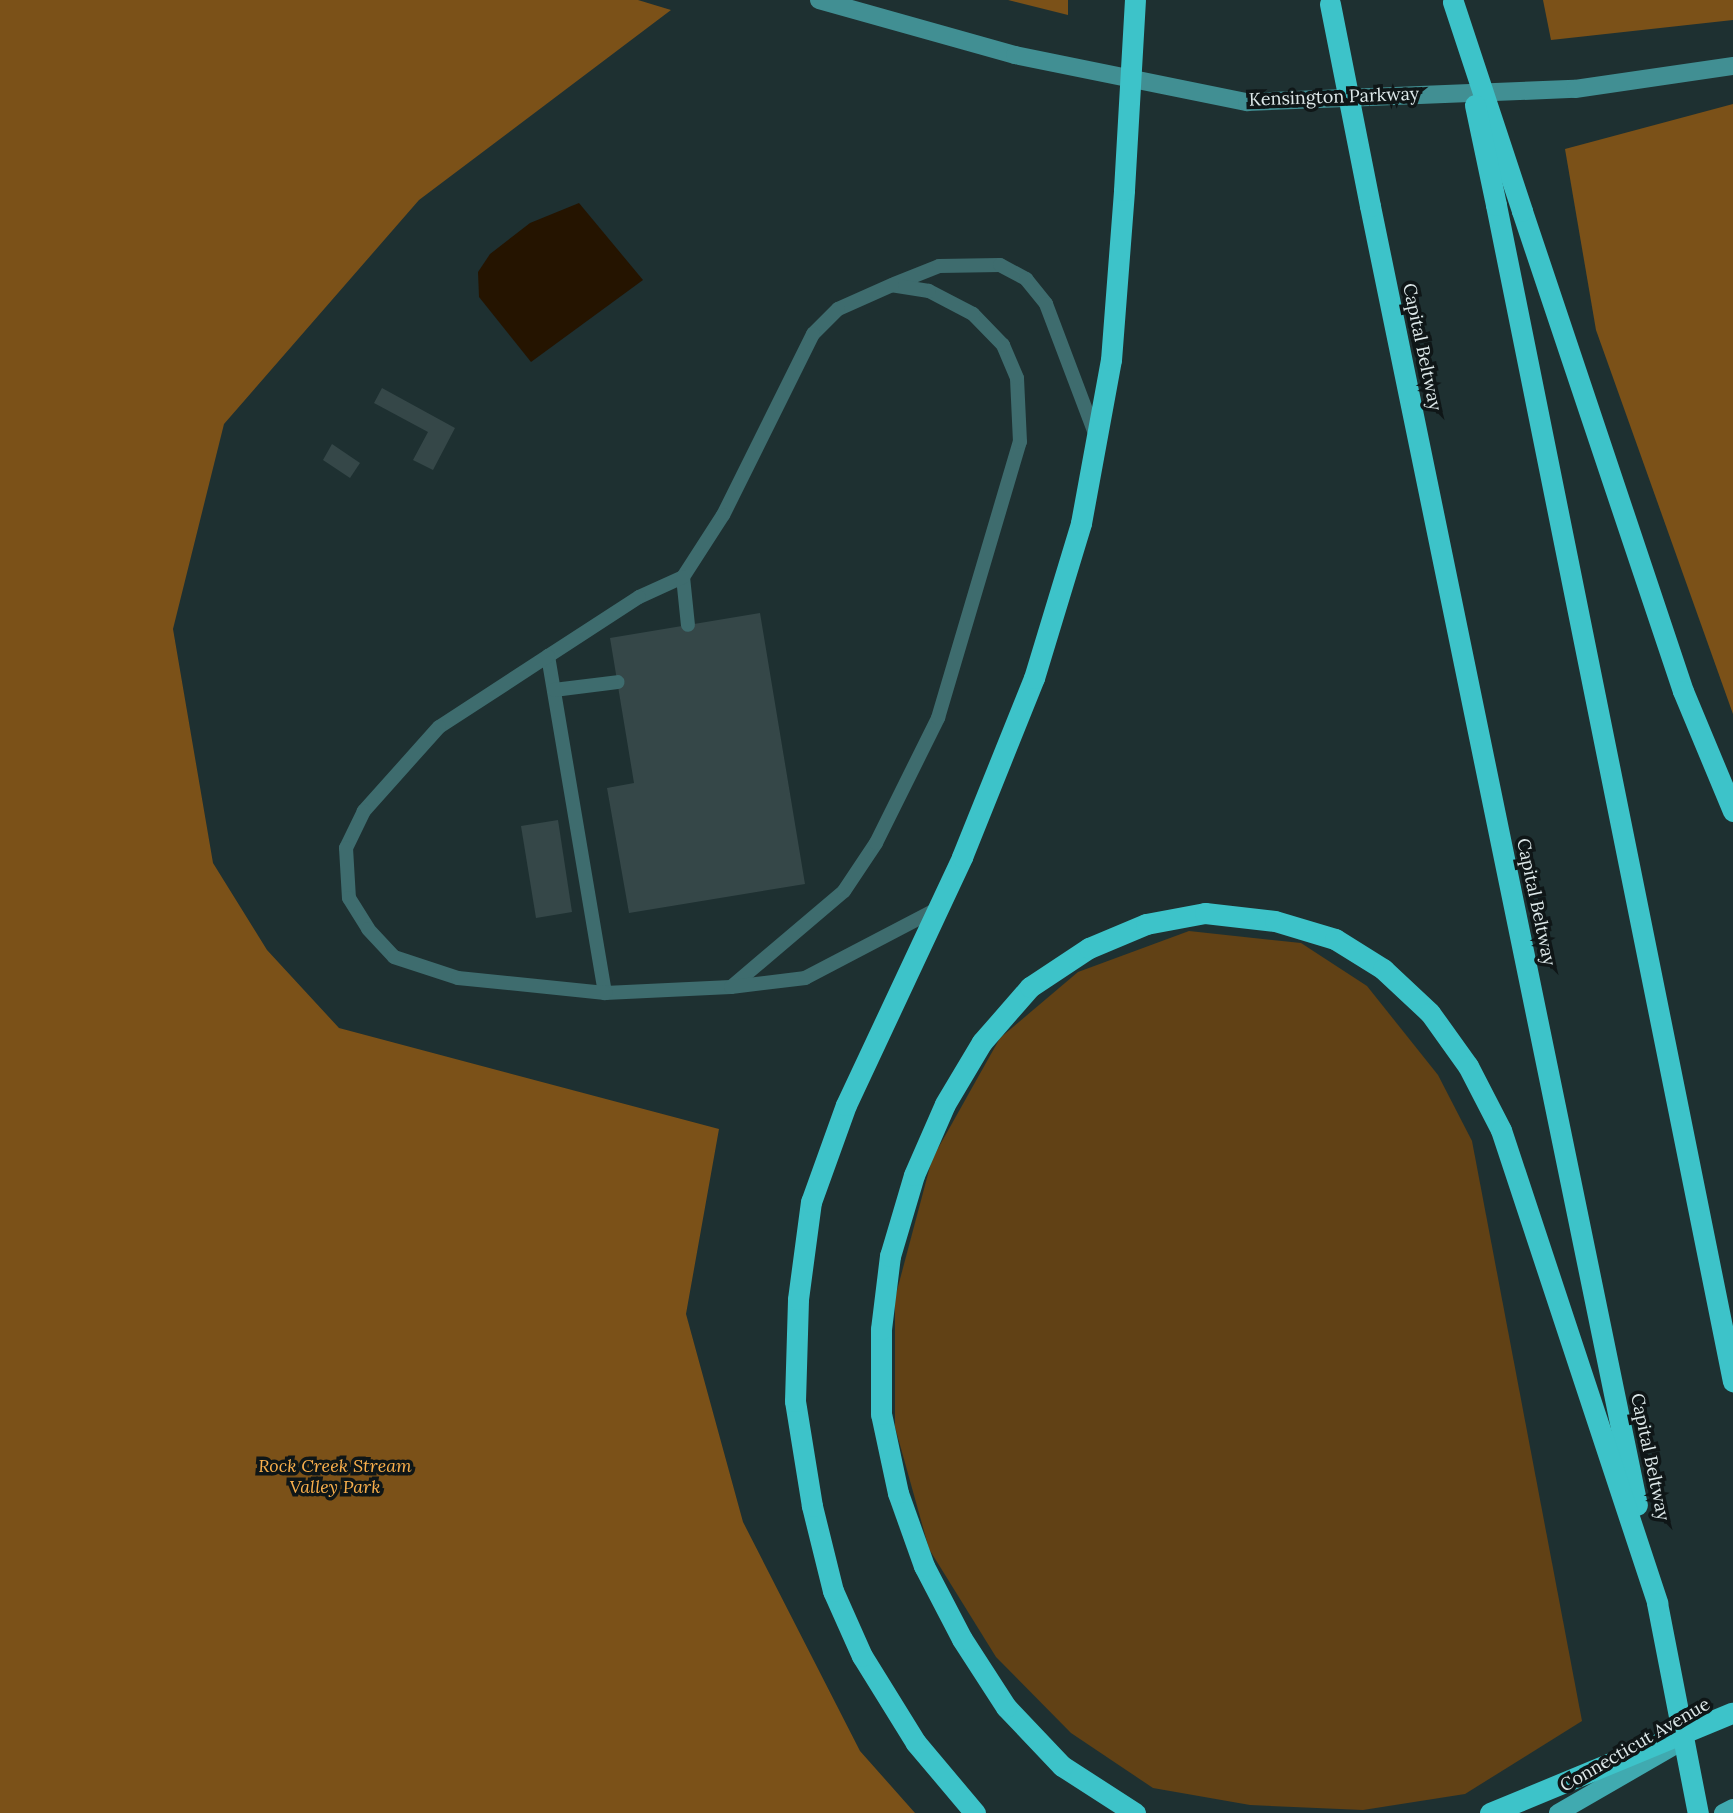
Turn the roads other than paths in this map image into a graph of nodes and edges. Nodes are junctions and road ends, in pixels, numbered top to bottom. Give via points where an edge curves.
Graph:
1 (819, 0) edge
2 (1135, 0) edge
3 (1453, 1) edge
4 (1330, 2) edge
5 (1733, 66) edge
6 (892, 285) junction
7 (1097, 438) junction
8 (683, 577) junction
9 (688, 625) dead end
10 (548, 656) junction
11 (618, 682) dead end
12 (554, 690) junction
13 (1733, 811) edge
14 (935, 910) junction
15 (731, 987) junction
16 (605, 993) junction
17 (1733, 1381) edge
18 (1657, 1603) junction
19 (1733, 1713) edge
20 (959, 1790) junction
21 (1733, 1808) edge
22 (975, 1813) edge
23 (989, 1813) edge
24 (1135, 1813) edge
25 (1490, 1813) edge
26 (1558, 1813) edge
27 (1698, 1813) edge
28 (1723, 1813) edge

1 - 5 street, Kensington Parkway via 1015,55 1247,102 1575,89
2 - 7 highway, bridge via 1111,360
3 - 13 highway, bridge via 1683,691
3 - 17 highway, bridge
4 - 18 highway, Capital Beltway, bridge
6 - 7 lane via 939,266 1000,265 1026,279 1046,304
6 - 8 lane via 838,309 813,334 723,515
6 - 15 lane via 929,291 973,314 1003,345 1017,378 1020,442 938,718 876,843 844,891
7 - 14 highway via 1081,523 1034,678 962,857
8 - 9 lane
8 - 10 lane via 639,597
10 - 12 lane
10 - 16 lane via 439,727 364,811 346,848 349,898 368,929 394,957 458,978
11 - 12 lane
12 - 16 lane
14 - 15 lane via 805,978
14 - 20 highway via 846,1105 811,1202 798,1298 795,1401 812,1506 833,1591 862,1656 916,1743
15 - 16 lane
18 - 24 highway via 1500,1130 1468,1066 1430,1013 1382,969 1335,939 1275,921 1205,913 1134,929 1089,948 1030,987 982,1042 945,1104 914,1175 890,1256 881,1329 881,1414 898,1493 924,1566 962,1639 1006,1707 1062,1766
18 - 27 highway, Capital Beltway, bridge
19 - 25 highway
19 - 26 main road, Connecticut Avenue
20 - 22 highway
20 - 23 highway
21 - 28 main road

